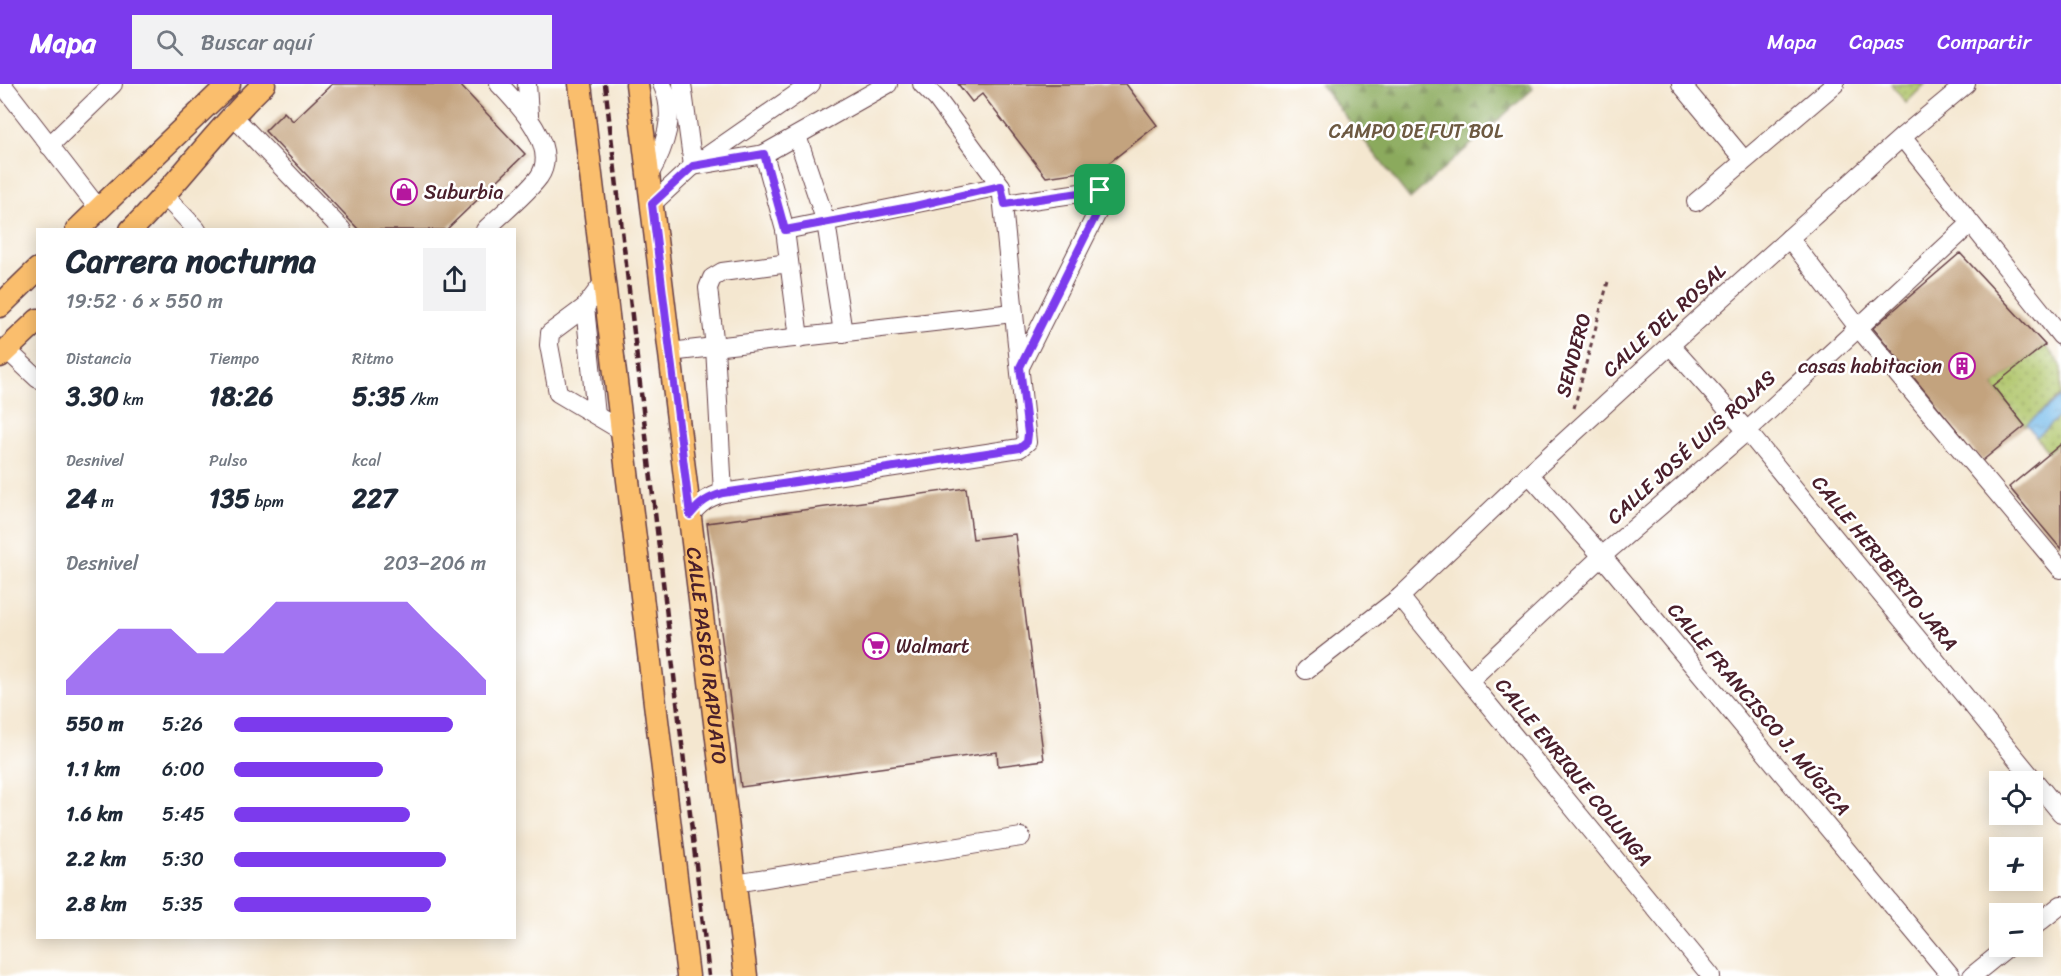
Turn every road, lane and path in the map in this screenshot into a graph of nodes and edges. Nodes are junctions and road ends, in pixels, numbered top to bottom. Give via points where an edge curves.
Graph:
1 (2, 84) edge
2 (113, 84) edge
3 (229, 84) edge
4 (264, 84) edge
5 (499, 84) edge
6 (527, 84) edge
7 (580, 84) edge
8 (637, 84) edge
9 (662, 84) edge
10 (682, 84) edge
11 (811, 84) edge
12 (888, 84) edge
13 (922, 84) edge
14 (1681, 84) edge
15 (1835, 84) edge
16 (1966, 84) edge
17 (231, 114) junction
18 (529, 116) junction
19 (797, 136) junction
20 (1902, 137) junction
21 (49, 146) junction
22 (764, 154) junction
23 (1744, 160) junction
24 (693, 166) junction
25 (649, 175) junction
26 (1003, 195) junction
27 (165, 196) junction
28 (1695, 202) dead end
29 (652, 204) junction
30 (98, 208) junction
31 (826, 222) junction
32 (1970, 225) junction
33 (78, 228) edge
34 (133, 228) edge
35 (195, 228) edge
36 (340, 228) edge
37 (486, 228) edge
38 (785, 230) junction
39 (1789, 238) junction
40 (789, 263) junction
41 (36, 271) edge
42 (1609, 278) dead end
43 (604, 282) junction
44 (0, 306) edge
45 (585, 308) junction
46 (1013, 313) junction
47 (36, 322) edge
48 (1857, 326) junction
49 (843, 333) junction
50 (2061, 336) edge
51 (799, 338) junction
52 (1670, 345) junction
53 (716, 347) junction
54 (670, 352) junction
55 (3, 353) edge
56 (1020, 367) junction
57 (36, 378) edge
58 (596, 415) junction
59 (622, 430) junction
60 (1747, 431) junction
61 (1566, 439) junction
62 (1529, 474) junction
63 (723, 493) junction
64 (690, 515) junction
65 (1602, 556) junction
66 (2061, 569) edge
67 (1400, 597) junction
68 (1306, 669) dead end
69 (1470, 680) junction
70 (2061, 813) edge
71 (1021, 837) dead end
72 (735, 883) junction
73 (2061, 905) edge
74 (2043, 919) edge
75 (1995, 957) edge
76 (688, 976) edge
77 (746, 976) edge
78 (1711, 976) edge
79 (1952, 976) edge
80 (1972, 976) edge

1 - 21 street
2 - 21 street
3 - 30 main road
4 - 17 main road
5 - 18 street
6 - 18 street
7 - 43 main road
8 - 25 main road, CALLE PASEO IRAPUATO
9 - 25 street via 669,120 663,150
10 - 24 street
11 - 24 street
12 - 19 street
13 - 26 street via 937,99
14 - 23 street
15 - 23 street
16 - 20 street, CALLE DEL ROSAL
17 - 27 main road
17 - 36 street
18 - 37 street via 544,152 545,165 539,177
19 - 22 street
19 - 31 street
20 - 32 street
20 - 39 street, CALLE DEL ROSAL
21 - 30 street
22 - 24 street
22 - 38 street
23 - 28 street
24 - 29 street
25 - 29 main road, CALLE PASEO IRAPUATO
26 - 31 street
26 - 46 street
26 - 56 street via 1105,192
27 - 34 main road
27 - 35 street
29 - 54 main road, CALLE PASEO IRAPUATO
30 - 33 main road
31 - 38 street
31 - 49 street
32 - 48 street, CALLE JOSÉ LUIS ROJAS
32 - 50 street
38 - 40 street
39 - 48 street
39 - 52 street, CALLE DEL ROSAL
40 - 51 street
40 - 53 street via 722,272 712,278 708,288
41 - 44 main road
42 - 61 path, SENDERO
43 - 45 street
43 - 59 main road
45 - 58 street
45 - 58 street via 550,333 549,345 558,393
46 - 49 street
46 - 56 street
47 - 55 main road
48 - 60 street, CALLE JOSÉ LUIS ROJAS
48 - 66 street
49 - 51 street
51 - 53 street
52 - 60 street, CALLE HERIBERTO JARA
52 - 61 street, CALLE DEL ROSAL
53 - 54 street
53 - 63 street
54 - 64 main road, CALLE PASEO IRAPUATO
55 - 57 street
56 - 63 street via 1028,434 1027,442 1020,448
58 - 59 street
59 - 76 main road
60 - 65 street, CALLE JOSÉ LUIS ROJAS
60 - 70 street, CALLE HERIBERTO JARA
61 - 62 street, CALLE DEL ROSAL
62 - 65 street, CALLE FRANCISCO J. MÚGICA
62 - 67 street, CALLE DEL ROSAL
63 - 64 street via 704,501
64 - 72 main road, CALLE PASEO IRAPUATO
65 - 69 street, CALLE JOSÉ LUIS ROJAS
65 - 79 street, CALLE FRANCISCO J. MÚGICA
67 - 68 street, CALLE DEL ROSAL
67 - 69 street, CALLE ENRIQUE COLUNGA
69 - 78 street, CALLE ENRIQUE COLUNGA
71 - 72 street
72 - 77 main road, CALLE PASEO IRAPUATO
73 - 74 street
75 - 80 street

